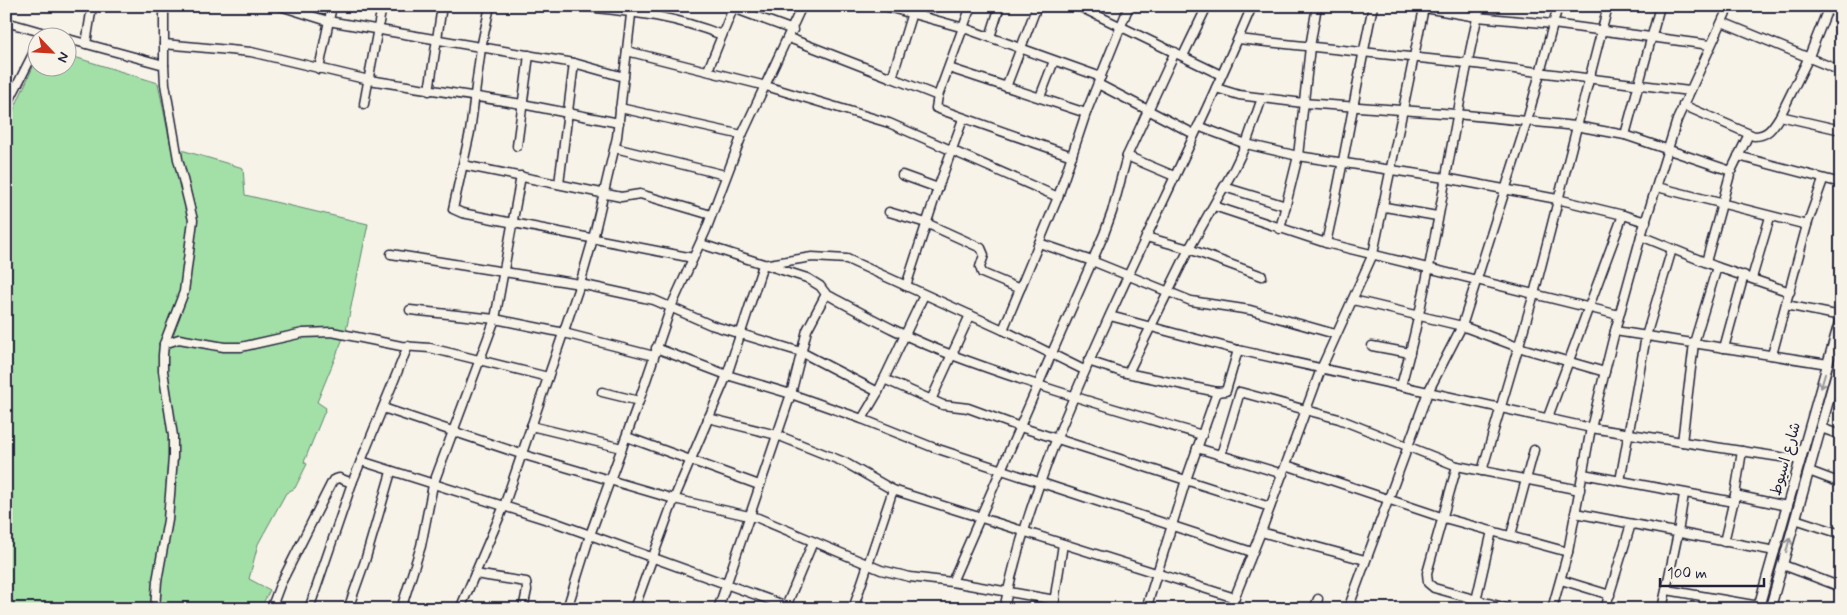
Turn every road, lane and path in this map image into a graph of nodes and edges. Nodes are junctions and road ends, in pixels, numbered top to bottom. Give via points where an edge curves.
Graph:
1 (92, 6) edge
2 (164, 6) edge
3 (332, 6) edge
4 (382, 6) edge
5 (442, 6) edge
6 (490, 6) edge
7 (578, 6) edge
8 (802, 6) edge
9 (884, 6) edge
10 (971, 6) edge
11 (1000, 6) edge
12 (1037, 6) edge
13 (1078, 6) edge
14 (1129, 6) edge
15 (1207, 6) edge
16 (1252, 6) edge
17 (1317, 6) edge
18 (1373, 6) edge
19 (1413, 6) edge
20 (1480, 6) edge
21 (1558, 6) edge
22 (1608, 6) edge
23 (1660, 6) edge
24 (1729, 6) edge
25 (1820, 6) edge
26 (286, 7) edge
27 (734, 7) edge
28 (1424, 8) junction
29 (1829, 8) edge
30 (632, 9) edge
31 (913, 9) edge
32 (1841, 14) edge
33 (1477, 17) junction
34 (328, 21) junction
35 (6, 22) edge
36 (1722, 22) junction
37 (1553, 24) junction
38 (1120, 26) junction
39 (964, 28) junction
40 (28, 30) edge
41 (377, 30) junction
42 (1601, 30) junction
43 (791, 34) junction
44 (722, 35) junction
45 (990, 37) junction
46 (1652, 37) junction
47 (1238, 40) junction
48 (437, 41) junction
49 (78, 42) edge
50 (86, 44) junction
51 (164, 44) junction
52 (1710, 46) junction
53 (1310, 47) junction
54 (481, 48) junction
55 (1021, 49) junction
56 (627, 51) junction
57 (1175, 52) junction
58 (1363, 52) junction
59 (529, 54) junction
60 (1183, 56) junction
61 (1413, 58) junction
62 (1808, 59) junction
63 (1054, 60) junction
64 (574, 63) junction
65 (1466, 63) junction
66 (28, 64) edge
67 (164, 65) junction
68 (949, 68) junction
69 (319, 69) junction
70 (708, 70) junction
71 (1841, 71) edge
72 (1539, 72) junction
73 (1222, 75) junction
74 (624, 77) junction
75 (892, 78) junction
76 (1589, 78) junction
77 (369, 80) junction
78 (1099, 80) junction
79 (1638, 84) junction
80 (766, 86) junction
81 (1006, 87) junction
82 (1216, 88) junction
83 (429, 91) junction
84 (1689, 91) junction
85 (938, 96) junction
86 (1040, 97) junction
87 (475, 98) junction
88 (1262, 98) junction
89 (1303, 103) junction
90 (364, 104) dead end
91 (522, 104) junction
92 (1684, 104) junction
93 (6, 107) edge
94 (1354, 107) junction
95 (620, 108) junction
96 (1403, 109) junction
97 (1148, 110) junction
98 (568, 113) junction
99 (1086, 113) junction
100 (1456, 114) junction
101 (1780, 116) junction
102 (963, 119) junction
103 (1527, 121) junction
104 (618, 123) junction
105 (1198, 126) junction
106 (1576, 126) junction
107 (1841, 130) edge
108 (1194, 134) junction
109 (1749, 134) junction
110 (742, 135) junction
111 (1625, 135) junction
112 (1246, 144) junction
113 (517, 146) dead end
114 (615, 148) junction
115 (1668, 149) junction
116 (952, 150) junction
117 (1072, 156) junction
118 (1126, 156) junction
119 (1298, 156) junction
120 (1738, 156) junction
121 (1344, 163) junction
122 (463, 165) junction
123 (1392, 171) junction
124 (1730, 171) junction
125 (725, 175) junction
126 (902, 175) dead end
127 (522, 176) junction
128 (1174, 176) junction
129 (1445, 178) junction
130 (1822, 180) junction
131 (559, 184) junction
132 (1841, 184) edge
133 (1224, 187) junction
134 (1657, 187) junction
135 (938, 188) junction
136 (1505, 189) junction
137 (604, 194) junction
138 (1058, 197) junction
139 (1557, 199) junction
140 (1722, 205) junction
141 (1214, 206) junction
142 (1286, 206) junction
143 (1385, 207) junction
144 (889, 212) dead end
145 (711, 215) junction
146 (1623, 215) junction
147 (1437, 216) junction
148 (1770, 217) junction
149 (513, 221) junction
150 (1646, 222) junction
151 (926, 223) junction
152 (1806, 225) junction
153 (1280, 229) junction
154 (1641, 236) junction
155 (1146, 237) junction
156 (593, 239) junction
157 (1039, 243) junction
158 (1326, 243) junction
159 (700, 244) junction
160 (1189, 249) junction
161 (1672, 249) junction
162 (391, 254) dead end
163 (1373, 254) junction
164 (693, 258) junction
165 (1092, 261) junction
166 (1706, 262) junction
167 (763, 265) junction
168 (1427, 267) junction
169 (1717, 267) junction
170 (505, 272) junction
171 (1127, 276) junction
172 (1262, 276) dead end
173 (1748, 276) junction
174 (1477, 281) junction
175 (580, 284) junction
176 (906, 286) junction
177 (1020, 289) junction
178 (1790, 292) junction
179 (1169, 293) junction
180 (826, 294) junction
181 (1534, 294) junction
182 (924, 295) junction
183 (1353, 300) junction
184 (1786, 305) junction
185 (671, 307) junction
186 (1590, 308) junction
187 (410, 310) dead end
188 (970, 315) junction
189 (1619, 315) junction
190 (1110, 316) junction
191 (1418, 316) junction
192 (1841, 316) edge
193 (495, 319) junction
194 (1462, 326) junction
195 (1150, 328) junction
196 (1003, 330) junction
197 (1615, 331) junction
198 (564, 333) junction
199 (741, 334) junction
200 (1335, 334) junction
201 (906, 336) junction
202 (1646, 336) junction
203 (1694, 343) junction
204 (164, 344) junction
205 (408, 346) junction
206 (1372, 346) dead end
207 (1518, 347) junction
208 (1724, 348) junction
209 (1238, 350) junction
210 (655, 352) junction
211 (801, 352) junction
212 (1410, 353) junction
213 (1052, 354) junction
214 (951, 355) junction
215 (1772, 355) junction
216 (1841, 356) edge
217 (481, 360) junction
218 (1088, 361) junction
219 (1569, 362) junction
220 (1828, 364) junction
221 (1320, 369) junction
222 (1084, 370) junction
223 (1605, 372) junction
224 (1128, 373) junction
225 (1839, 373) edge
226 (727, 375) junction
227 (548, 378) junction
228 (884, 379) junction
229 (1038, 385) junction
230 (1401, 386) junction
231 (1226, 390) junction
232 (602, 392) dead end
233 (878, 392) junction
234 (1217, 392) junction
235 (1240, 392) junction
236 (1428, 392) junction
237 (791, 394) junction
238 (1074, 396) junction
239 (931, 400) junction
240 (639, 402) junction
241 (1499, 407) junction
242 (383, 408) junction
243 (1306, 408) junction
244 (1548, 417) junction
245 (708, 418) junction
246 (862, 419) junction
247 (531, 426) junction
248 (1020, 427) junction
249 (1591, 428) junction
250 (1821, 428) junction
251 (453, 432) junction
252 (1630, 434) junction
253 (777, 435) junction
254 (1202, 435) junction
255 (1841, 436) edge
256 (627, 437) junction
257 (1056, 439) junction
258 (1682, 442) junction
259 (1408, 445) junction
260 (622, 448) junction
261 (1197, 448) junction
262 (1534, 450) dead end
263 (1742, 451) junction
264 (521, 454) junction
265 (1221, 456) junction
266 (690, 460) junction
267 (1800, 460) junction
268 (361, 461) junction
269 (1286, 465) junction
270 (1457, 466) junction
271 (1002, 469) junction
272 (1482, 471) junction
273 (1809, 471) junction
274 (391, 472) junction
275 (1283, 474) junction
276 (1583, 474) junction
277 (611, 479) junction
278 (1186, 480) junction
279 (1526, 480) junction
280 (1620, 481) junction
281 (1040, 482) junction
282 (352, 483) junction
283 (1841, 483) edge
284 (433, 485) junction
285 (759, 485) junction
286 (893, 490) junction
287 (1580, 490) junction
288 (1684, 494) junction
289 (1389, 498) junction
290 (674, 499) junction
291 (1734, 499) junction
292 (504, 506) junction
293 (1787, 506) junction
294 (1270, 507) junction
295 (1575, 513) junction
296 (749, 516) junction
297 (980, 518) junction
298 (1444, 518) junction
299 (1795, 519) junction
300 (1631, 524) junction
301 (1172, 526) junction
302 (1025, 531) junction
303 (1492, 531) junction
304 (1261, 532) junction
305 (1678, 533) junction
306 (1841, 534) edge
307 (590, 535) junction
308 (1511, 535) junction
309 (813, 542) junction
310 (1724, 542) junction
311 (1063, 544) junction
312 (1775, 551) junction
313 (1252, 552) junction
314 (1568, 552) junction
315 (652, 557) junction
316 (1365, 560) junction
317 (866, 565) junction
318 (1783, 565) junction
319 (1157, 573) junction
320 (475, 574) junction
321 (1561, 580) junction
322 (952, 582) junction
323 (726, 583) junction
324 (1841, 587) edge
325 (1667, 590) junction
326 (1007, 591) junction
327 (1610, 595) junction
328 (1705, 597) junction
329 (1235, 598) junction
330 (1318, 599) dead end
331 (1476, 600) junction
332 (1054, 605) edge
333 (635, 607) edge
334 (786, 607) edge
335 (1606, 607) edge
336 (1758, 607) edge
337 (1234, 608) edge
338 (156, 609) edge
339 (271, 609) edge
340 (309, 609) edge
341 (348, 609) edge
342 (401, 609) edge
343 (460, 609) edge
344 (523, 609) edge
345 (567, 609) edge
346 (648, 609) edge
347 (718, 609) edge
348 (796, 609) edge
349 (853, 609) edge
350 (1004, 609) edge
351 (1146, 609) edge
352 (1314, 609) edge
353 (1348, 609) edge
354 (1474, 609) edge
355 (1510, 609) edge
356 (1552, 609) edge
357 (1617, 609) edge
358 (1662, 609) edge
359 (1702, 609) edge
360 (1770, 609) edge

1 - 50 street
2 - 51 street
3 - 34 street
4 - 41 street
5 - 48 street
6 - 54 street
7 - 30 street
8 - 43 street
9 - 31 street
10 - 39 street
11 - 45 street
12 - 55 street
13 - 38 street
14 - 38 street
15 - 60 street
16 - 47 street
17 - 53 street
18 - 58 street
19 - 28 street
20 - 33 street
21 - 37 street
22 - 42 street
23 - 46 street
24 - 36 street
25 - 29 street
26 - 34 street
27 - 43 street
27 - 44 street
28 - 33 street
28 - 61 street
29 - 32 street
29 - 62 street
30 - 44 street
30 - 56 street
31 - 39 street
31 - 75 street
33 - 37 street
33 - 65 street
34 - 41 street
34 - 69 street
35 - 40 street
36 - 52 street
36 - 62 street
37 - 42 street
37 - 72 street
38 - 57 street
38 - 78 street
39 - 45 street
39 - 68 street
41 - 48 street
41 - 77 street
42 - 46 street
42 - 76 street
43 - 75 street
43 - 80 street
44 - 70 street
45 - 55 street
46 - 52 street
46 - 79 street
47 - 53 street
47 - 73 street
48 - 54 street
48 - 83 street
49 - 50 street
50 - 67 street
51 - 67 street
51 - 69 street via 251,52
52 - 84 street
53 - 58 street
53 - 89 street
54 - 59 street
54 - 87 street
55 - 63 street
55 - 81 street
56 - 70 street
56 - 74 street
57 - 60 street
57 - 97 street
58 - 61 street
58 - 94 street
59 - 64 street
59 - 91 street
60 - 73 street
61 - 65 street
61 - 96 street
62 - 71 street
62 - 101 street
63 - 78 street
63 - 86 street
64 - 74 street
64 - 98 street
65 - 72 street
65 - 100 street
66 - 93 street
67 - 204 street via 178,159 193,220 184,292
68 - 81 street
68 - 85 street
69 - 77 street
70 - 80 street
72 - 76 street
72 - 103 street
73 - 82 street
74 - 95 street
75 - 85 street
76 - 79 street
76 - 106 street
77 - 83 street
77 - 90 street
78 - 97 street
78 - 99 street
79 - 84 street
79 - 111 street
80 - 110 street
80 - 116 street via 889,123
81 - 86 street
82 - 88 street
82 - 105 street
83 - 87 street
84 - 92 street
85 - 102 street via 935,104 938,109
86 - 99 street
87 - 91 street
87 - 122 street
88 - 89 street
88 - 112 street
89 - 94 street
89 - 119 street
91 - 98 street
91 - 113 street
92 - 109 street
92 - 115 street
94 - 96 street
94 - 121 street
95 - 104 street
95 - 110 street
96 - 100 street
96 - 123 street
97 - 108 street
97 - 118 street
98 - 104 street
98 - 131 street
99 - 117 street
100 - 103 street
100 - 129 street
101 - 107 street
101 - 109 street via 1765,134
102 - 116 street
102 - 117 street
103 - 106 street
103 - 136 street
104 - 114 street
105 - 108 street
105 - 112 street
106 - 111 street
106 - 139 street
108 - 128 street
109 - 120 street
110 - 125 street
111 - 115 street
112 - 119 street
112 - 133 street
114 - 125 street
114 - 137 street
115 - 124 street
115 - 134 street
116 - 135 street
116 - 138 street
117 - 138 street
118 - 128 street
118 - 165 street via 1112,212
119 - 121 street
119 - 142 street
120 - 124 street
120 - 130 street
121 - 123 street
121 - 158 street
122 - 127 street
122 - 149 street via 453,209
123 - 129 street
123 - 143 street
124 - 140 street
125 - 145 street
126 - 135 street
127 - 131 street
127 - 149 street
128 - 155 street
129 - 136 street
129 - 147 street
130 - 132 street
130 - 152 street
131 - 137 street
133 - 141 street
133 - 142 street
134 - 140 street
134 - 150 street
135 - 151 street
136 - 139 street
136 - 174 street
137 - 145 street via 625,198 640,194
137 - 156 street
138 - 157 street
139 - 146 street
139 - 181 street
140 - 148 street
140 - 166 street
141 - 153 street
141 - 160 street
142 - 153 street
143 - 147 street
143 - 163 street
144 - 151 street
145 - 159 street
146 - 150 street
146 - 186 street
147 - 168 street
148 - 152 street
148 - 173 street
149 - 156 street
149 - 170 street
150 - 154 street
151 - 176 street
151 - 177 street via 981,248 984,255 980,266 982,272
152 - 178 street
153 - 158 street
154 - 161 street
154 - 189 street
155 - 160 street
155 - 171 street
156 - 164 street
156 - 175 street
157 - 165 street
157 - 177 street
158 - 163 street
159 - 164 street
159 - 167 street
160 - 172 street
160 - 179 street
161 - 166 street
161 - 202 street
162 - 170 street
163 - 168 street
163 - 183 street
164 - 185 street
165 - 171 street
165 - 213 street
166 - 169 street
167 - 176 street via 812,256 838,257 854,261
167 - 180 street via 811,280
167 - 199 street
168 - 174 street
168 - 191 street
169 - 173 street
169 - 203 street
170 - 175 street
170 - 193 street
171 - 179 street
171 - 190 street
173 - 178 street
173 - 208 street
174 - 181 street
174 - 194 street
175 - 185 street via 654,300
175 - 198 street
176 - 182 street
177 - 196 street
178 - 184 street
179 - 195 street
179 - 200 street via 1191,301 1250,310
180 - 201 street
180 - 211 street via 810,322
181 - 186 street
181 - 207 street
182 - 188 street
182 - 201 street
183 - 191 street
183 - 200 street
184 - 192 street
184 - 215 street
185 - 199 street via 710,325
185 - 210 street
186 - 189 street
186 - 219 street
187 - 193 street
188 - 196 street
188 - 214 street
189 - 197 street
190 - 195 street
190 - 218 street
191 - 194 street
191 - 212 street
192 - 220 street, شارع اسيوط
193 - 198 street
193 - 217 street
194 - 207 street
194 - 236 street
195 - 209 street
195 - 224 street
196 - 213 street
197 - 202 street
197 - 223 street
198 - 210 street
198 - 227 street
199 - 211 street
199 - 226 street
200 - 221 street
201 - 214 street
201 - 228 street
202 - 203 street
202 - 252 street
203 - 208 street
203 - 258 street
204 - 205 street via 179,339 241,347 319,331
204 - 338 street via 163,371 173,457
205 - 217 street
205 - 242 street
206 - 212 street
207 - 219 street
207 - 241 street
208 - 215 street
209 - 221 street
209 - 231 street
210 - 226 street
210 - 240 street
211 - 233 street
211 - 237 street
212 - 230 street
213 - 222 street
213 - 229 street
214 - 229 street
214 - 239 street
215 - 220 street
216 - 225 street, شارع اسيوط
217 - 227 street
217 - 251 street
218 - 222 street
218 - 224 street
219 - 223 street
219 - 244 street
220 -> 267 street, شارع اسيوط
221 - 230 street
221 - 243 street
222 - 238 street
223 - 249 street
224 - 234 street
225 - 250 street, شارع اسيوط
226 - 237 street
226 - 245 street
227 - 247 street
228 - 233 street
228 - 239 street
229 - 238 street
229 - 248 street
230 - 236 street
231 - 234 street
231 - 235 street
232 - 240 street
233 - 246 street
234 - 254 street
235 - 243 street
235 - 265 street
236 - 241 street
236 - 259 street
237 - 246 street
237 - 253 street
238 - 254 street
238 - 257 street
239 - 248 street via 968,408
240 - 256 street
241 - 244 street
241 - 272 street
242 - 251 street
242 - 268 street
243 - 259 street
243 - 269 street
244 - 249 street
245 - 253 street
245 - 266 street
246 - 271 street via 932,447
247 - 260 street
247 - 264 street
248 - 257 street
248 - 271 street
249 - 252 street
249 - 276 street
250 - 255 street
250 - 273 street, شارع اسيوط
251 - 264 street
251 - 284 street
252 - 258 street
252 - 280 street
253 - 285 street
253 - 286 street via 844,462
254 - 261 street
256 - 260 street
256 - 266 street
257 - 278 street
257 - 281 street
258 - 263 street
259 - 270 street
259 - 289 street
260 - 277 street
261 - 265 street
261 - 278 street
262 - 279 street
263 - 267 street
263 - 291 street
264 - 277 street
264 - 292 street
265 - 275 street
266 - 285 street
266 - 290 street
267 - 293 street, شارع اسيوط
268 - 274 street
268 - 282 street
269 - 275 street
269 - 289 street
270 - 272 street
270 - 298 street
271 - 281 street
271 - 297 street
272 - 279 street
273 - 283 street
273 - 299 street, شارع اسيوط
274 - 284 street
274 - 341 street
275 - 294 street
276 - 280 street
276 - 287 street
277 - 290 street
277 - 307 street
278 - 294 street
278 - 301 street
279 - 287 street
279 - 308 street
280 - 288 street
281 - 301 street
281 - 302 street
282 - 339 street via 339,478 333,480
282 - 340 street
284 - 292 street
284 - 342 street via 421,546
285 - 296 street
286 - 297 street
286 - 317 street
287 - 295 street
288 - 291 street
288 - 305 street
289 - 298 street
289 - 316 street
290 - 296 street
290 - 315 street
291 - 293 street
291 - 310 street
292 - 307 street
292 - 320 street
293 - 312 street, شارع اسيوط
294 - 304 street
295 - 300 street
295 - 314 street
296 - 309 street
296 - 323 street
297 - 302 street
297 - 322 street
298 - 303 street
298 - 331 street via 1427,574 1428,583 1434,588
299 - 306 street
318 -> 299 street, شارع اسيوط
300 - 305 street
300 - 327 street
301 - 313 street
301 - 319 street
302 - 311 street
302 - 326 street
303 - 308 street
303 - 331 street
304 - 313 street
304 - 316 street
305 - 310 street
305 - 325 street
307 - 315 street
307 - 345 street
308 - 314 street
309 - 317 street
309 - 334 street
310 - 312 street
311 - 319 street
311 - 332 street
312 - 336 street, شارع اسيوط
313 - 329 street
314 - 321 street
315 - 323 street
315 - 333 street
316 - 353 street
317 - 322 street via 910,577
317 - 349 street
318 - 324 street
318 - 360 street, شارع اسيوط
319 - 329 street
319 - 351 street
320 - 343 street
320 - 344 street via 526,582
321 - 327 street
321 - 356 street
322 - 326 street
323 - 334 street
323 - 347 street
325 - 328 street
325 - 358 street
326 - 332 street
326 - 350 street
327 - 335 street
328 - 336 street
328 - 359 street
329 - 337 street
330 - 352 street
331 - 354 street
331 - 355 street
333 - 346 street
334 - 348 street
335 - 357 street

